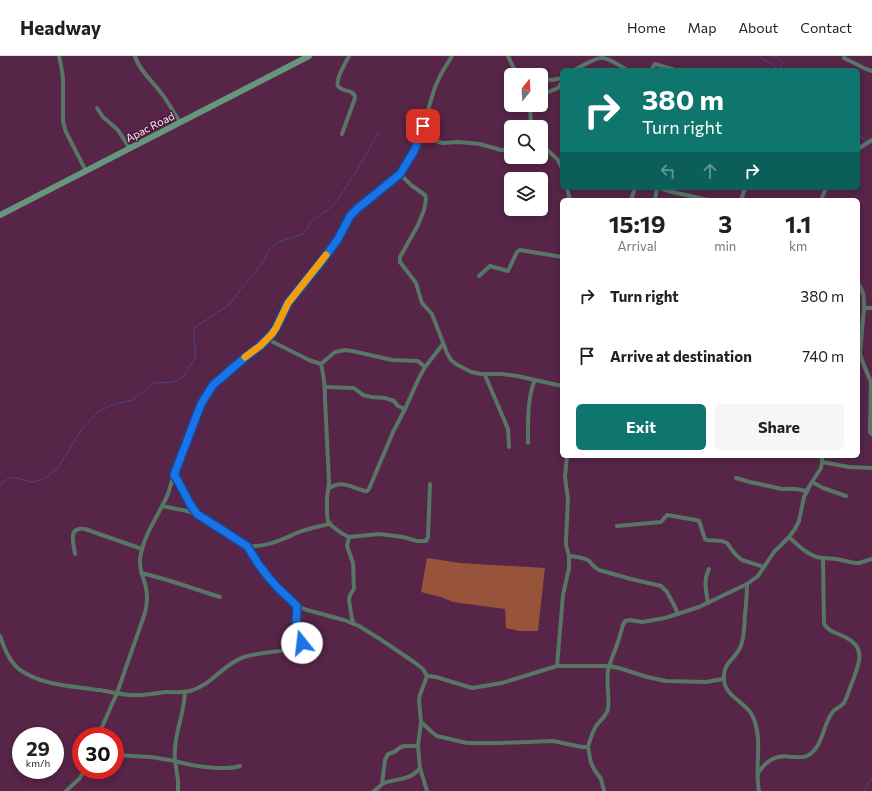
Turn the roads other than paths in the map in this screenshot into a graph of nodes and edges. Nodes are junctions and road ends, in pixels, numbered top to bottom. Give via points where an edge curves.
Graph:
1 (59, 56) edge
2 (135, 56) edge
3 (309, 56) edge
4 (349, 56) edge
5 (452, 56) edge
6 (508, 56) edge
7 (844, 58) dead end
8 (514, 68) edge
9 (577, 68) edge
10 (623, 68) edge
11 (653, 68) edge
12 (669, 68) edge
13 (872, 71) edge
14 (560, 78) edge
15 (548, 80) edge
16 (560, 85) edge
17 (548, 92) edge
18 (97, 108) dead end
19 (180, 122) junction
20 (342, 134) dead end
21 (420, 136) junction
22 (872, 140) edge
23 (860, 148) edge
24 (130, 149) junction
25 (504, 150) edge
26 (548, 151) edge
27 (558, 160) joint
28 (560, 164) edge
29 (86, 171) junction
30 (400, 174) junction
31 (667, 190) edge
32 (684, 194) junction
33 (683, 198) edge
34 (700, 198) edge
35 (0, 215) edge
36 (560, 257) edge
37 (479, 276) dead end
38 (860, 286) edge
39 (864, 308) junction
40 (872, 308) edge
41 (267, 339) junction
42 (443, 344) junction
43 (860, 358) edge
44 (320, 364) junction
45 (425, 367) junction
46 (486, 374) junction
47 (535, 380) junction
48 (871, 382) edge
49 (560, 386) edge
50 (325, 387) junction
51 (405, 410) junction
52 (872, 434) edge
53 (528, 443) dead end
54 (509, 447) dead end
55 (567, 458) edge
56 (822, 458) edge
57 (822, 462) junction
58 (872, 468) edge
59 (174, 475) junction
60 (736, 478) dead end
61 (812, 482) junction
62 (430, 484) dead end
63 (329, 488) junction
64 (808, 492) junction
65 (846, 496) dead end
66 (162, 506) junction
67 (197, 514) junction
68 (329, 524) junction
69 (617, 526) dead end
70 (349, 537) junction
71 (790, 537) junction
72 (247, 546) junction
73 (142, 549) junction
74 (75, 554) dead end
75 (569, 556) junction
76 (823, 558) junction
77 (872, 559) edge
78 (764, 568) junction
79 (709, 569) dead end
80 (141, 573) junction
81 (747, 584) junction
82 (220, 597) dead end
83 (708, 602) junction
84 (297, 606) junction
85 (678, 614) junction
86 (354, 624) junction
87 (0, 636) edge
88 (557, 666) junction
89 (609, 666) junction
90 (427, 676) junction
91 (723, 679) junction
92 (185, 692) junction
93 (116, 693) junction
94 (421, 722) junction
95 (102, 727) edge
96 (418, 746) junction
97 (588, 747) junction
98 (124, 756) edge
99 (175, 761) junction
100 (240, 766) dead end
101 (420, 768) junction
102 (758, 773) junction
103 (79, 779) edge
104 (382, 784) junction
105 (73, 785) junction
106 (66, 791) edge
107 (73, 791) edge
108 (178, 791) edge
109 (374, 791) edge
110 (427, 791) edge
111 (604, 791) edge
112 (759, 791) edge

1 - 29 street via 63,78 63,122
2 - 19 street
3 - 19 main road, Apac Road
4 - 20 street via 338,84 341,89 354,93 355,98
5 - 21 street via 435,87
6 - 8 street
7 - 13 street
9 - 10 street via 604,57
11 - 12 street via 656,64
14 - 15 street
16 - 17 street
18 - 24 street via 118,130
19 - 24 main road, Apac Road
21 - 25 street via 443,143 480,144
21 - 30 street
22 - 23 street
24 - 29 main road, Apac Road
26 - 27 street
27 - 28 street
29 - 35 main road, Apac Road
30 - 41 street via 350,216 338,239 288,303 276,328
30 - 42 street via 411,186 425,195 426,199 418,225 400,257 400,262 416,283 422,303 432,314
31 - 32 street
32 - 33 street
32 - 34 street
36 - 37 street via 520,250 508,271 490,266
38 - 39 street
39 - 40 street
39 - 43 street
41 - 44 street
41 - 59 street via 213,385 201,404
42 - 45 street
42 - 46 street via 448,356 456,364 471,372
43 - 48 street
44 - 45 street via 335,352 345,350 392,360 418,361
44 - 50 street
45 - 51 street
46 - 47 street
46 - 54 street via 508,430
47 - 49 street
47 - 53 street via 529,407
48 - 52 street
50 - 51 street via 354,388 363,395 394,401
50 - 63 street
51 - 63 street via 392,432 369,489 367,491 343,484
55 - 75 street via 566,539
56 - 57 street
57 - 58 street
57 - 61 street
59 - 66 street
59 - 67 street
60 - 64 street via 782,489
61 - 64 street
61 - 65 street
62 - 70 street via 426,540 417,541 379,534
63 - 68 street
64 - 71 street via 797,525
66 - 67 street
66 - 73 street
67 - 72 street
68 - 70 street via 340,534
68 - 72 street via 274,543
69 - 78 street via 661,522 667,516 700,521 705,539 727,543 742,560
70 - 86 street via 347,546 354,563 354,589 349,600
71 - 76 street via 807,552
71 - 78 street via 771,556
72 - 84 street via 269,578
73 - 74 street via 80,528 72,536
73 - 80 street
75 - 85 street via 584,558 599,570 661,586 668,592
75 - 88 street
76 - 77 street via 855,563
76 - 102 street via 824,624 828,630 847,637 857,647 860,657 857,668 843,705 831,713 822,737 811,753 802,757 775,757
78 - 81 street
79 - 83 street via 705,580
80 - 82 street
80 - 93 street via 146,589 145,613
81 - 83 street
81 - 91 street via 744,639 739,650 728,662
83 - 85 street
84 - 86 street
84 - 92 street via 296,627 302,642 300,646 240,659 202,687
85 - 89 street via 642,622 625,621
86 - 90 street via 407,656 421,667
87 - 93 street via 12,662 30,675 55,684
88 - 89 street
88 - 90 street via 502,683 472,688
89 - 91 street via 666,681 706,682
89 - 97 street via 607,712 595,728
90 - 94 street via 419,700
91 - 102 street via 729,692 748,709 755,723
92 - 93 street via 138,695
92 - 99 street via 175,744
93 - 95 street
94 - 96 street
94 - 97 street via 437,736 467,744 552,741
96 - 101 street
96 - 104 street via 404,746 388,754
97 - 111 street via 591,763 601,779
98 - 99 street
99 - 100 street via 204,767
99 - 108 street
101 - 104 street via 408,778
101 - 110 street
102 - 112 street
103 - 105 street
104 - 109 street
105 - 106 street
105 - 107 street

